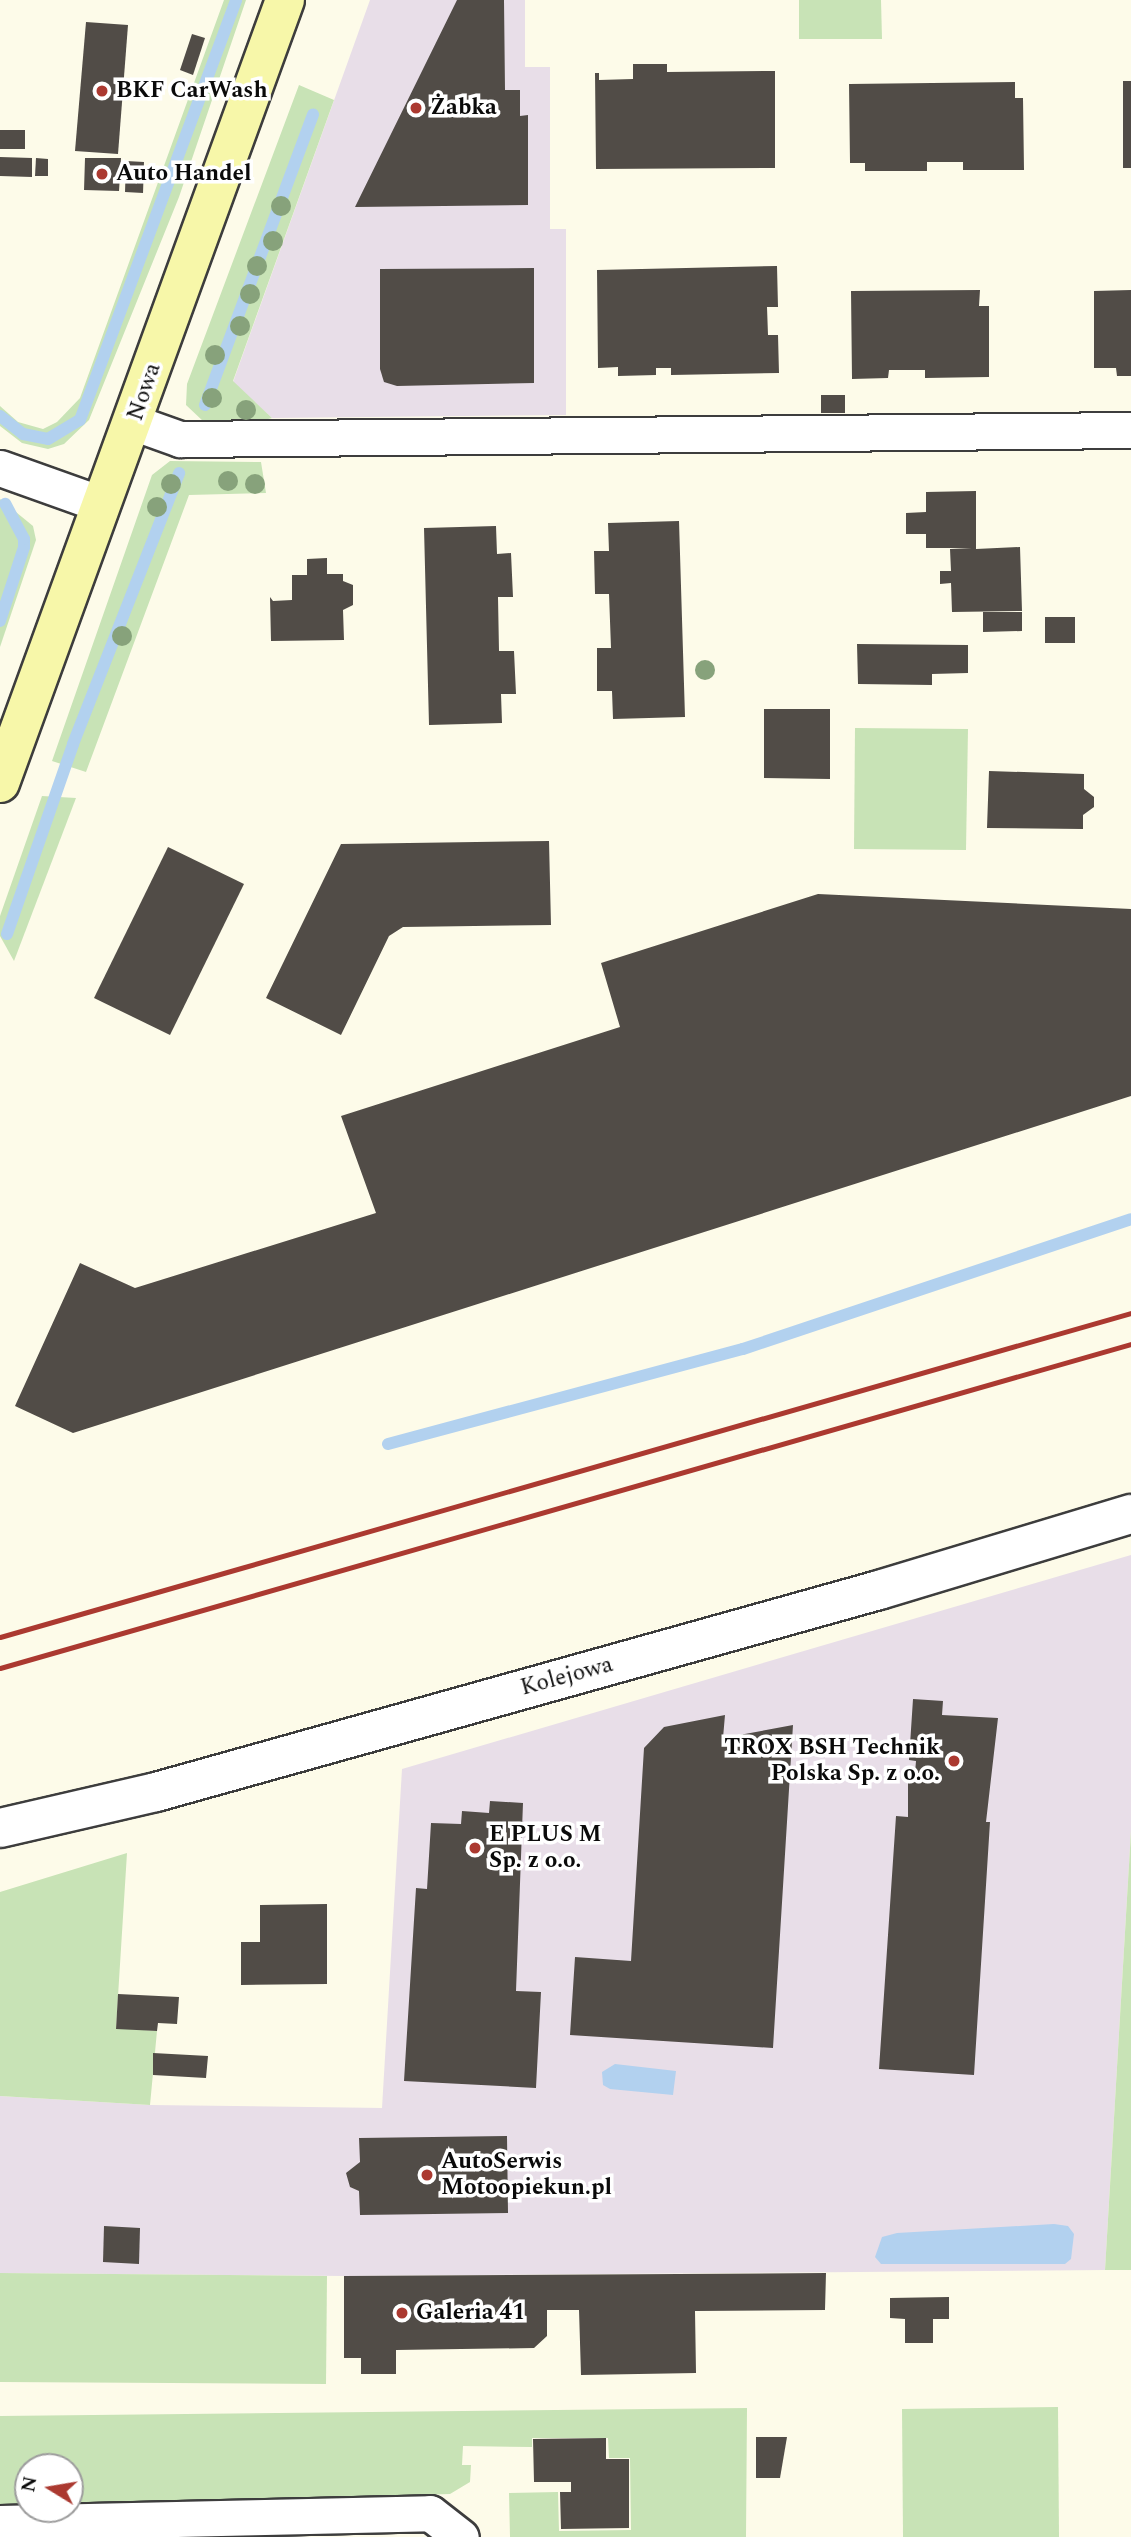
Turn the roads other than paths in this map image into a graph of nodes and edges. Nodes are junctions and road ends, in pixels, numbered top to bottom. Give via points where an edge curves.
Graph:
1 (285, 0) edge
2 (135, 423) junction
3 (1131, 430) edge
4 (0, 468) edge
5 (101, 505) junction
6 (0, 783) edge
7 (1131, 1514) edge
8 (0, 1828) edge
9 (0, 2523) edge
10 (461, 2537) edge

1 - 2 main road, Nowa
2 - 3 street via 180,439
2 - 5 main road, Nowa
4 - 5 street
5 - 6 main road, Nowa
7 - 8 street, Kolejowa via 879,1590 156,1792
9 - 10 street via 430,2513

